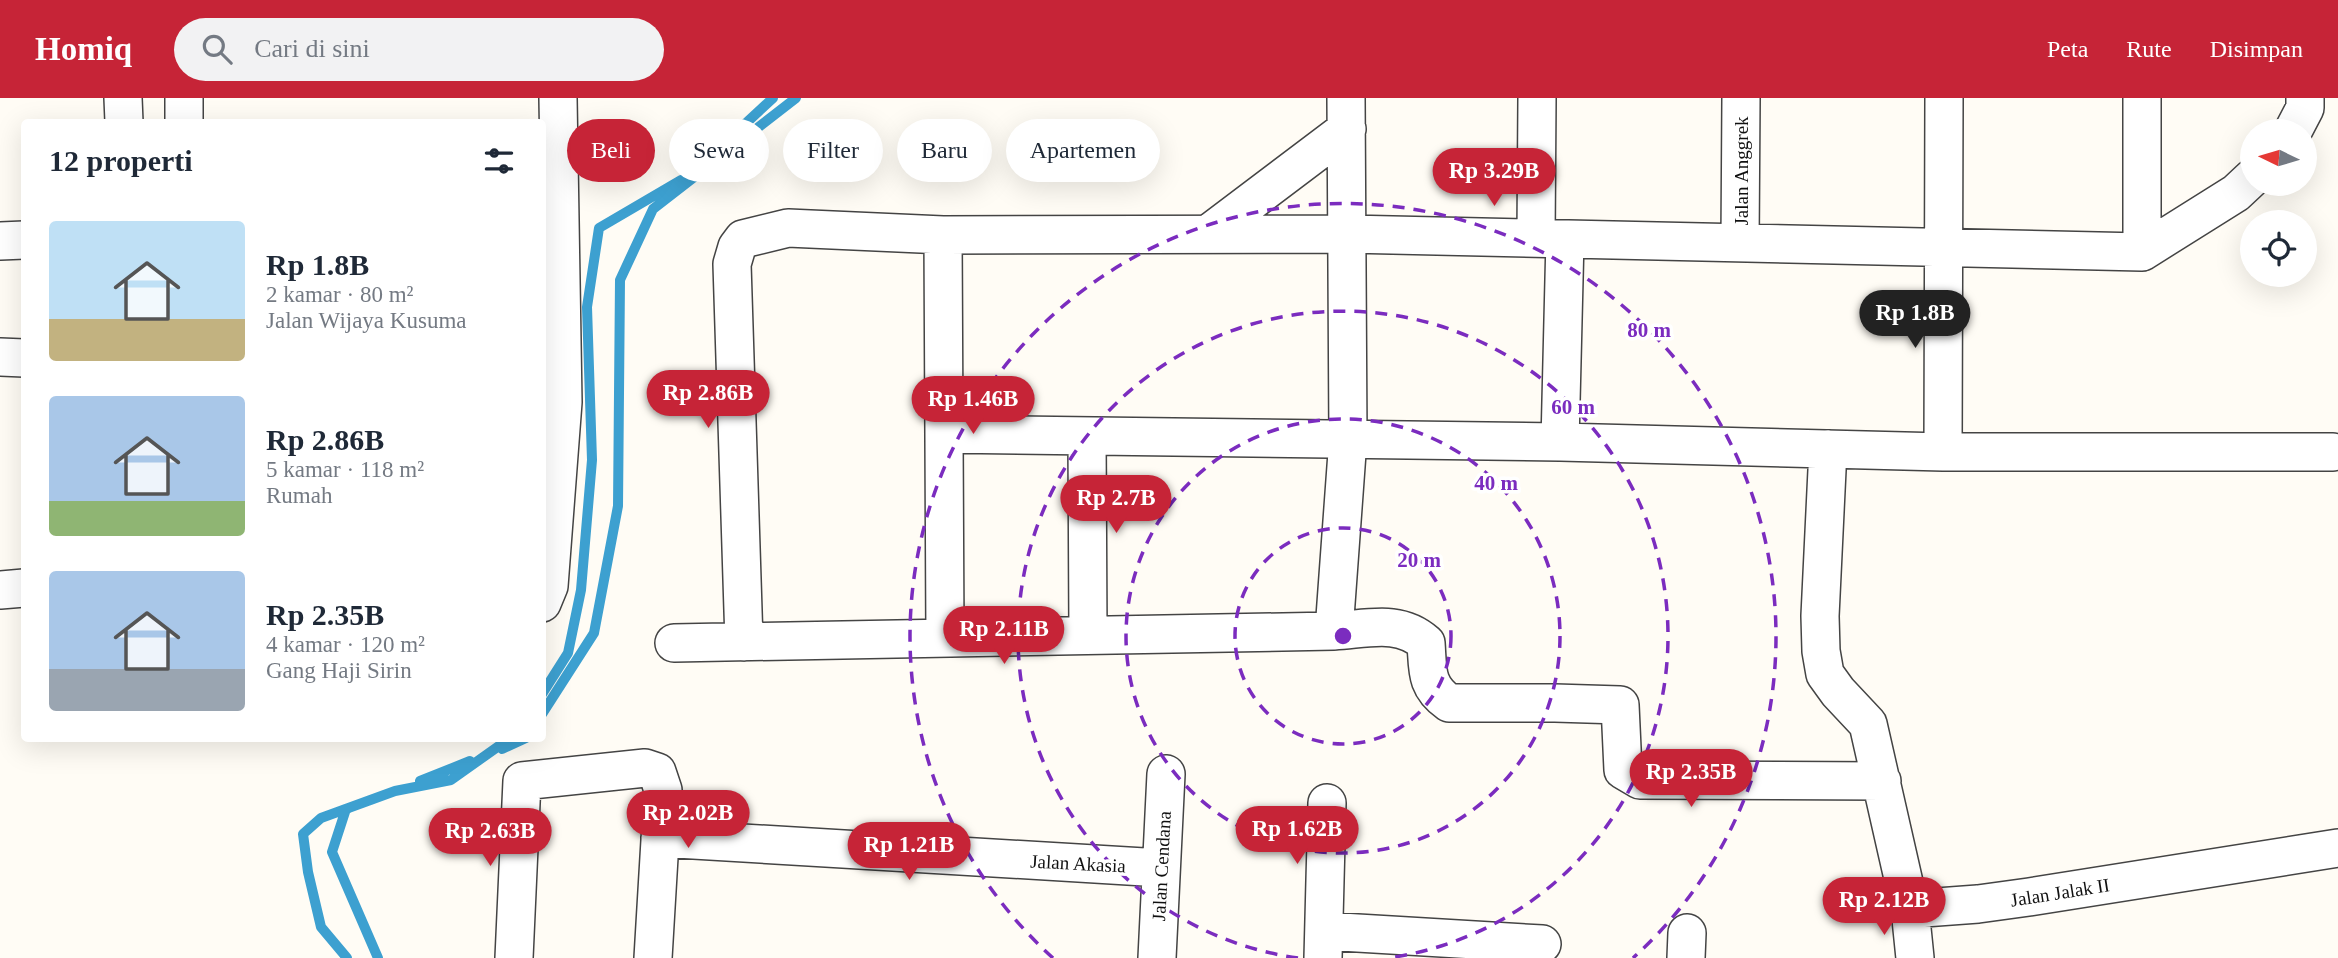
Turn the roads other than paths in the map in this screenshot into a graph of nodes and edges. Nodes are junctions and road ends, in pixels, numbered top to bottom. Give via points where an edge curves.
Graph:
1 (123, 98) edge
2 (184, 98) edge
3 (558, 98) edge
4 (1537, 98) edge
5 (1741, 98) edge
6 (1944, 98) edge
7 (2142, 98) edge
8 (2305, 98) edge
9 (1347, 113) edge
10 (124, 119) edge
11 (184, 119) edge
12 (2299, 119) edge
13 (2240, 189) edge
14 (552, 198) edge
15 (1208, 234) junction
16 (1348, 234) junction
17 (943, 235) junction
18 (1550, 238) junction
19 (21, 240) edge
20 (0, 241) edge
21 (1740, 243) junction
22 (1944, 248) junction
23 (2143, 252) junction
24 (0, 357) edge
25 (21, 358) edge
26 (553, 402) edge
27 (944, 434) junction
28 (1087, 436) junction
29 (1348, 439) junction
30 (1560, 442) junction
31 (1828, 449) junction
32 (1943, 452) junction
33 (2333, 452) dead end
34 (21, 588) edge
35 (0, 590) edge
36 (546, 593) edge
37 (1334, 631) junction
38 (1088, 635) junction
39 (945, 638) junction
40 (744, 642) junction
41 (674, 643) dead end
42 (1166, 774) dead end
43 (1882, 781) junction
44 (1327, 803) dead end
45 (660, 838) junction
46 (2338, 848) edge
47 (1161, 868) junction
48 (1910, 909) junction
49 (1324, 944) edge
50 (1542, 944) dead end
51 (514, 958) edge
52 (653, 958) edge
53 (1157, 958) edge
54 (1915, 958) edge

1 - 10 street
2 - 11 street
3 - 14 street
4 - 18 street
5 - 21 street, Jalan Anggrek
6 - 22 street
7 - 23 street
8 - 12 street
9 - 15 street
9 - 16 street
13 - 23 street
14 - 26 street
15 - 16 street
15 - 17 street
16 - 18 street
16 - 29 street
17 - 27 street
17 - 40 street via 788,228 743,239 737,247 732,264
18 - 21 street
18 - 30 street
19 - 20 street
21 - 22 street
22 - 23 street
22 - 32 street
24 - 25 street
26 - 36 street
27 - 28 street
27 - 39 street
28 - 29 street
28 - 38 street
29 - 30 street
29 - 37 street
30 - 31 street
31 - 32 street
31 - 43 street via 1821,651 1825,674 1868,724
32 - 33 street
34 - 35 street
37 - 38 street
37 - 43 street via 1400,627 1415,633 1426,643 1428,680 1448,704 1620,705 1623,770 1640,780
38 - 39 street
39 - 40 street
40 - 41 street
42 - 47 street, Jalan Cendana
43 - 48 street
44 - 49 street
45 - 47 street, Jalan Akasia
45 - 51 street via 663,790 654,770 522,780
45 - 52 street
46 - 48 street, Jalan Jalak II via 2029,897
47 - 53 street, Jalan Cendana
48 - 54 street
49 - 50 street

